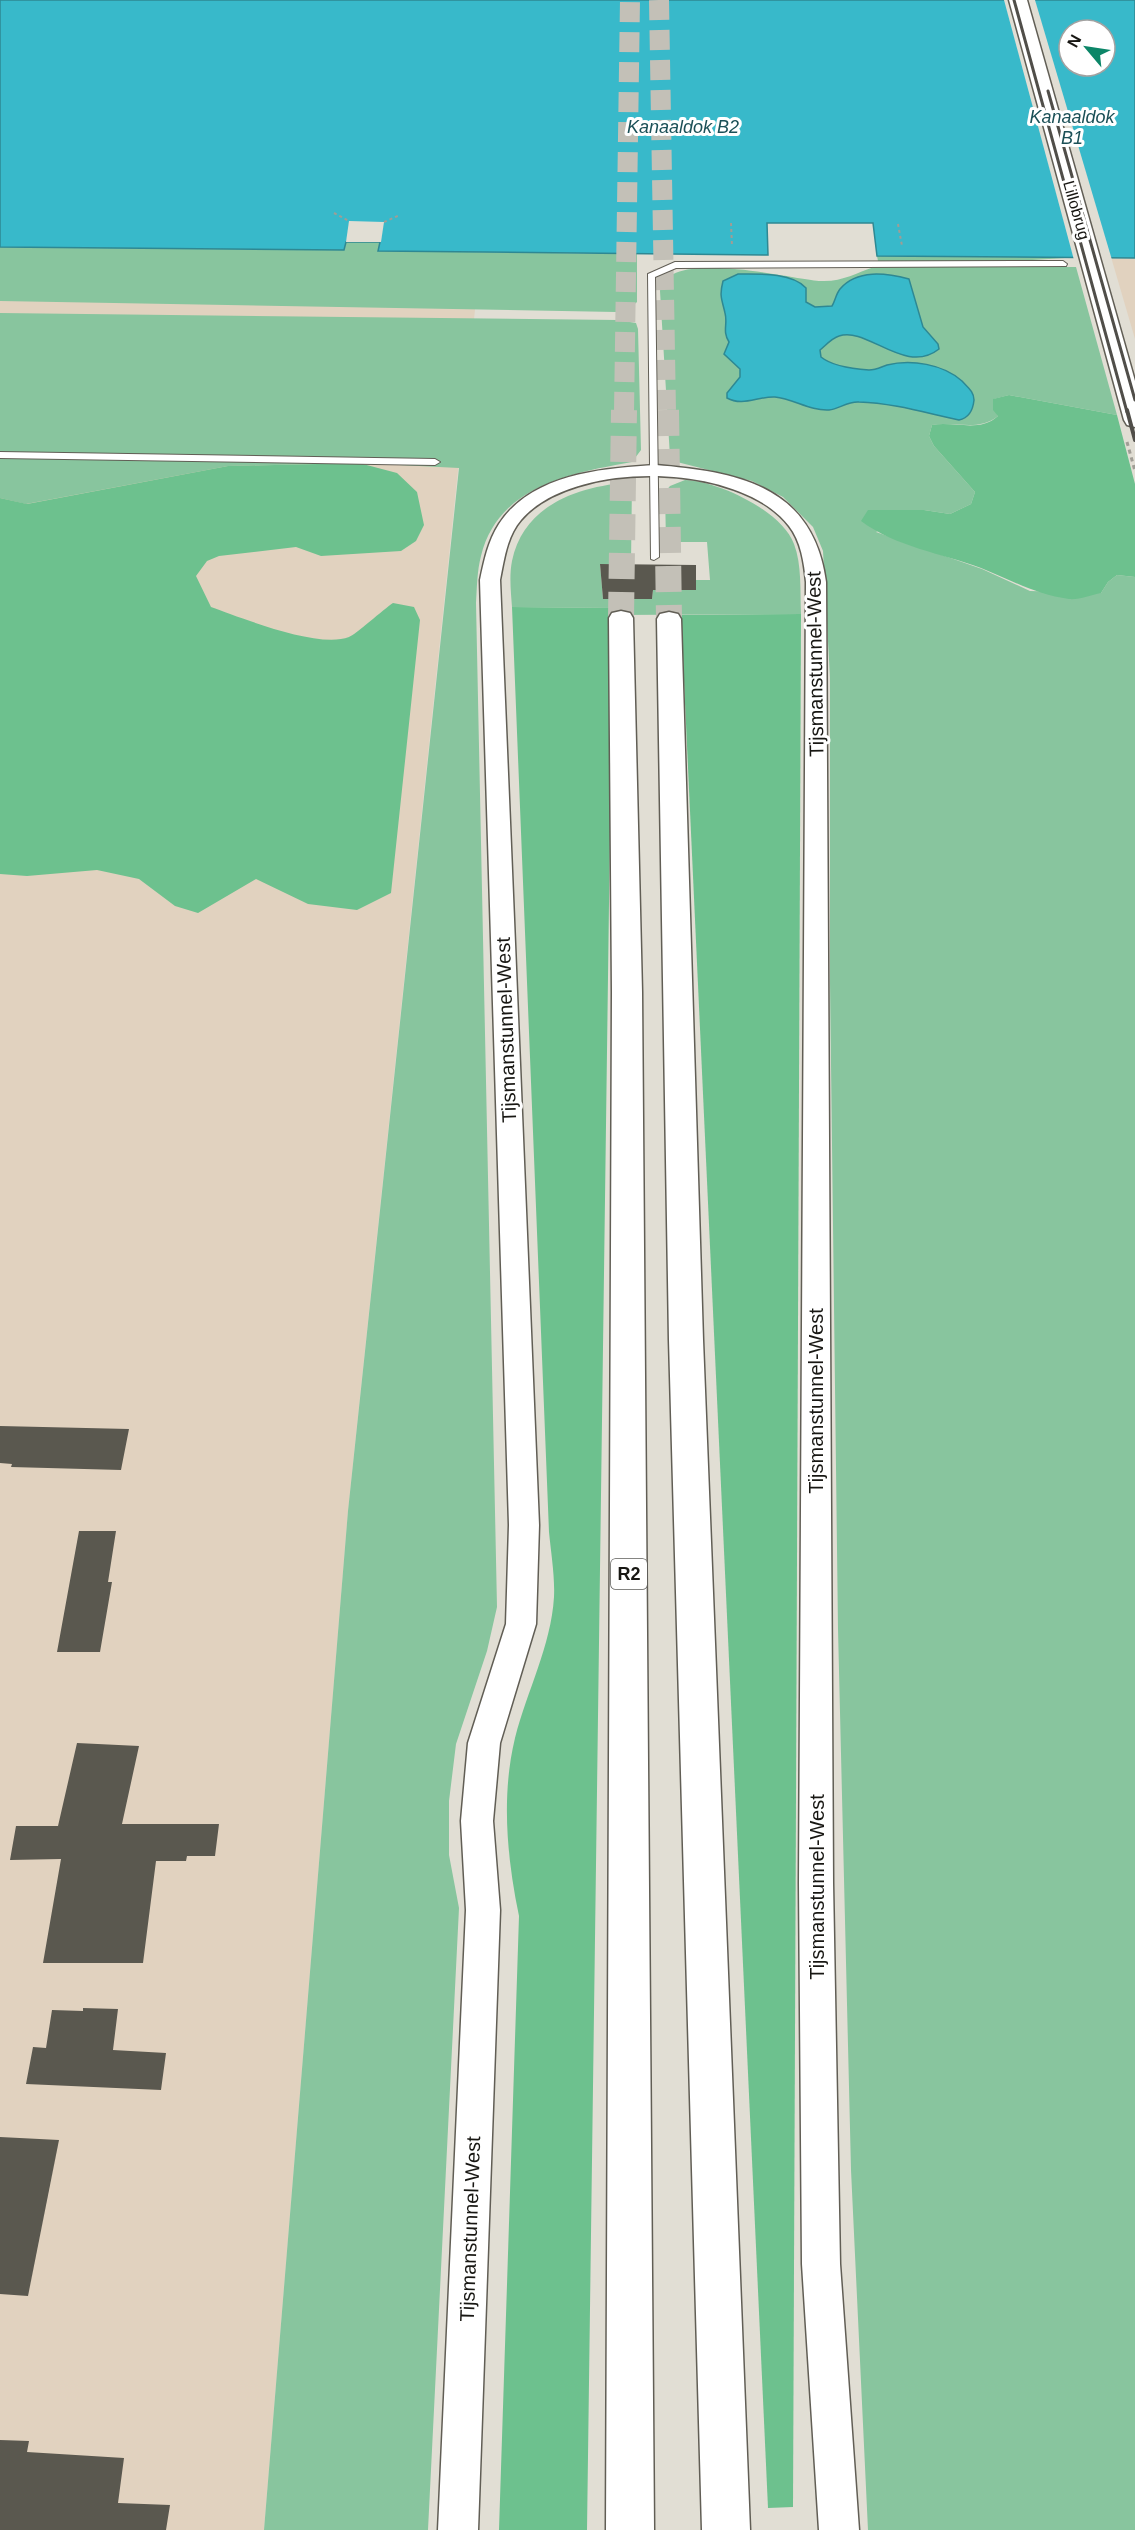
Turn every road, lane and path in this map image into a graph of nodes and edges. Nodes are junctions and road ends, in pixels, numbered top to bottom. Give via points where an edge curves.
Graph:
1 (1018, 0) edge
2 (334, 213) dead end
3 (400, 215) dead end
4 (349, 221) dead end
5 (384, 222) dead end
6 (1063, 264) dead end
7 (1131, 429) edge
8 (0, 455) edge
9 (435, 462) dead end
10 (1135, 471) edge
11 (653, 472) junction
12 (654, 557) dead end
13 (621, 618) tunnel mouth
14 (669, 619) tunnel mouth
15 (458, 2530) edge
16 (630, 2530) edge
17 (726, 2530) edge
18 (839, 2530) edge

1 - 7 main road, Lillobrug
2 - 4 path
3 - 5 path
6 - 11 lane via 675,265 651,276
7 - 10 path
8 - 9 lane
11 - 12 lane
11 - 15 street, Tijsmanstunnel-West via 591,476 555,488 519,510 499,540 490,580 524,1526 521,1624 484,1743 477,1821 483,1910
11 - 18 street, Tijsmanstunnel-West via 707,475 751,489 778,505 791,516 811,546 816,582 816,1883 821,2264
13 - 16 main road, R2 via 627,992
14 - 17 main road via 686,1340

